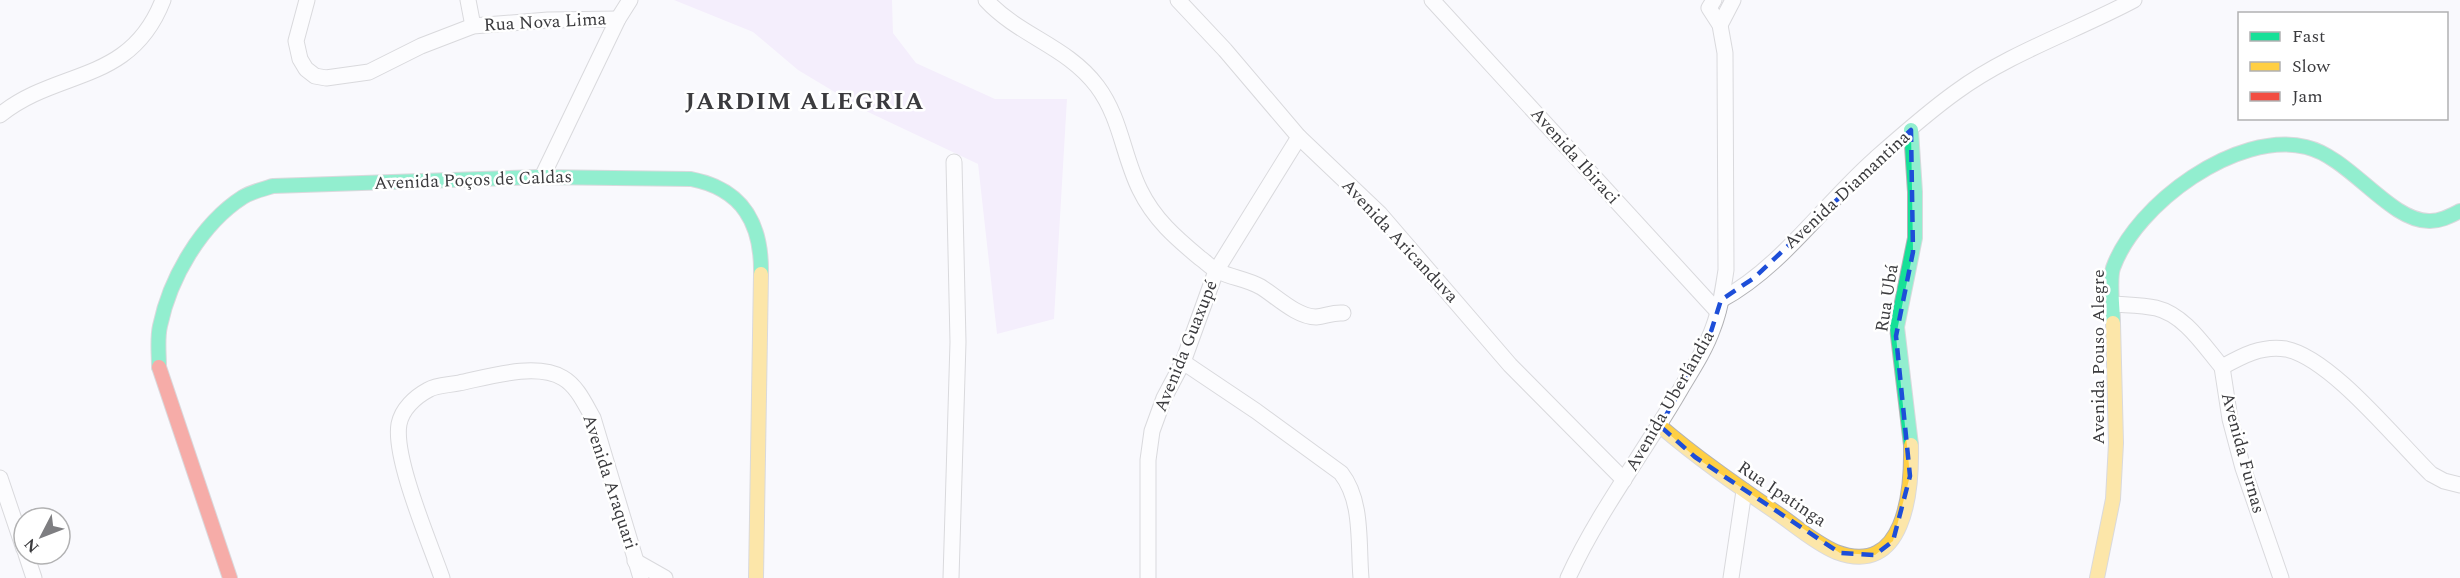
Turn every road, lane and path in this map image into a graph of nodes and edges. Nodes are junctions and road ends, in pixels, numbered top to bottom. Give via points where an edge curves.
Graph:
1 (163, 0) edge
2 (307, 0) edge
3 (468, 0) edge
4 (630, 0) edge
5 (986, 0) edge
6 (1178, 0) edge
7 (1432, 0) edge
8 (1733, 0) edge
9 (2134, 0) edge
10 (1707, 3) edge
11 (618, 19) junction
12 (1720, 25) junction
13 (473, 26) junction
14 (0, 115) edge
15 (1911, 130) junction
16 (1299, 137) junction
17 (954, 162) dead end
18 (543, 175) junction
19 (2460, 211) edge
20 (1216, 271) junction
21 (2114, 304) junction
22 (1720, 306) junction
23 (1343, 313) dead end
24 (1183, 362) junction
25 (2222, 367) junction
26 (1660, 426) junction
27 (0, 478) edge
28 (1624, 480) junction
29 (2460, 485) edge
30 (1744, 491) junction
31 (12, 514) edge
32 (1893, 541) joint
33 (635, 561) junction
34 (230, 578) edge
35 (442, 578) edge
36 (641, 578) edge
37 (665, 578) edge
38 (756, 578) edge
39 (951, 578) edge
40 (1148, 578) edge
41 (1361, 578) edge
42 (1568, 578) edge
43 (1731, 578) edge
44 (2097, 578) edge
45 (2281, 578) edge

1 - 14 street via 156,17 128,51 106,67 64,81 12,105
2 - 13 street, Rua Nova Lima via 296,41 300,59 315,76 326,78 369,72
3 - 13 street
4 - 11 street
5 - 20 street via 1035,39 1059,50 1083,69 1113,114 1139,189 1150,208 1172,234
6 - 16 street, Avenida Aricanduva
7 - 22 street, Avenida Ibiraci
8 - 12 street
9 - 15 street, Avenida Diamantina via 1986,73 1956,92
10 - 12 street, Avenida Uberlândia
11 - 13 street, Rua Nova Lima
11 - 18 street
12 - 22 street, Avenida Uberlândia via 1726,99 1726,270
15 - 22 street, Avenida Diamantina via 1874,160 1786,248
15 - 32 street, Rua Ubá via 1913,252 1896,336 1910,440 1910,476
16 - 20 street, Avenida Guaxupé
16 - 28 street, Avenida Aricanduva via 1380,214 1510,365
17 - 39 street via 958,342
18 - 34 street, Avenida Poços de Caldas via 273,186 244,196 220,215 187,255 159,328 159,368
18 - 38 street, Avenida Poços de Caldas via 696,180 726,190 745,208 757,232 761,257
19 - 21 street, Avenida Pouso Alegre via 2436,221 2413,219 2352,171 2305,146 2250,151 2212,167 2168,195 2133,233 2112,271
20 - 23 street via 1250,281 1300,313 1317,317
20 - 24 street, Avenida Guaxupé
21 - 25 street via 2157,308 2169,314 2182,322
21 - 44 street, Avenida Pouso Alegre via 2113,499
22 - 26 street, Avenida Uberlândia via 1708,341
24 - 40 street, Avenida Guaxupé via 1152,431 1148,460
24 - 41 street via 1341,472 1354,498
25 - 29 street, Avenida Furnas via 2256,350 2287,350 2309,358 2334,374 2431,474
25 - 45 street, Avenida Furnas via 2243,468
26 - 28 street, Avenida Uberlândia
26 - 30 street, Rua Ipatinga via 1695,457
27 - 31 street
28 - 42 street, Avenida Uberlândia
30 - 32 street, Rua Ipatinga via 1840,554 1875,555
30 - 43 street
33 - 35 street, Avenida Araquari via 592,418 579,394 563,378 540,371 515,371 430,388 409,404 399,423 406,473
33 - 36 street, Avenida Araquari
33 - 37 street

